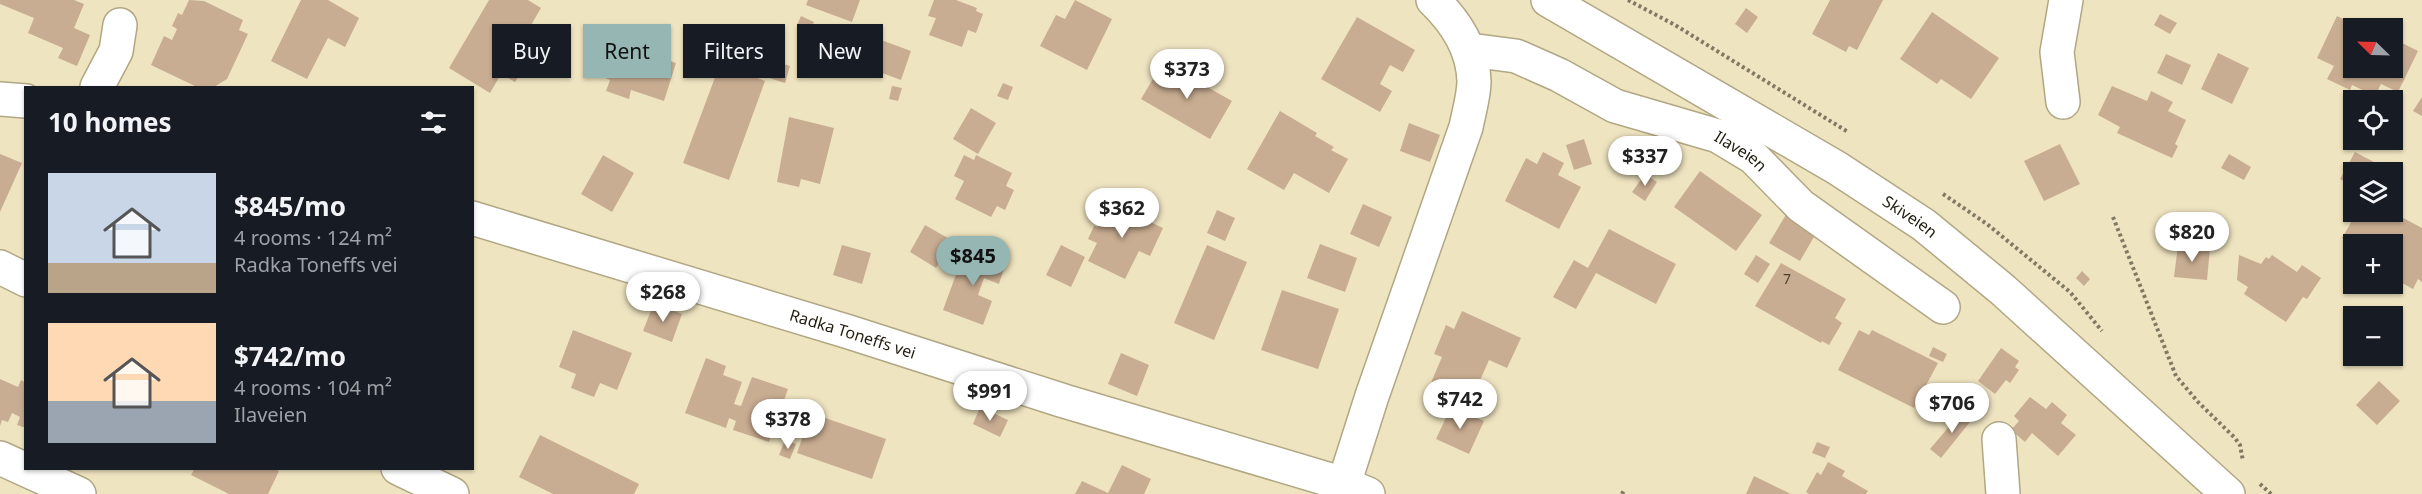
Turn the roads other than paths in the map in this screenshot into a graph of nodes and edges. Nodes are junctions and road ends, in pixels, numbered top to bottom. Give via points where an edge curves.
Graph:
1 (1433, 0) edge
2 (1548, 0) edge
3 (2066, 0) edge
4 (120, 25) dead end
5 (1470, 50) junction
6 (98, 86) edge
7 (0, 99) edge
8 (24, 101) edge
9 (2063, 102) dead end
10 (474, 219) edge
11 (0, 267) edge
12 (24, 279) edge
13 (1942, 307) dead end
14 (1999, 440) dead end
15 (0, 458) edge
16 (24, 469) edge
17 (26, 470) edge
18 (402, 470) edge
19 (2236, 482) edge
20 (1356, 489) edge
21 (79, 494) edge
22 (452, 494) edge
23 (2003, 494) edge

1 - 5 street via 1450,15
2 - 19 street, Skiveien via 1837,168 1924,225
3 - 9 street via 2057,52
4 - 6 street via 116,51
5 - 13 street, Ilaveien via 1516,56 1615,106 1718,136 1753,157 1801,206
5 - 20 street via 1474,82 1466,127 1372,396
7 - 8 street
10 - 20 street, Radka Toneffs vei
11 - 12 street
14 - 23 street
15 - 16 street
17 - 21 street
18 - 22 street

